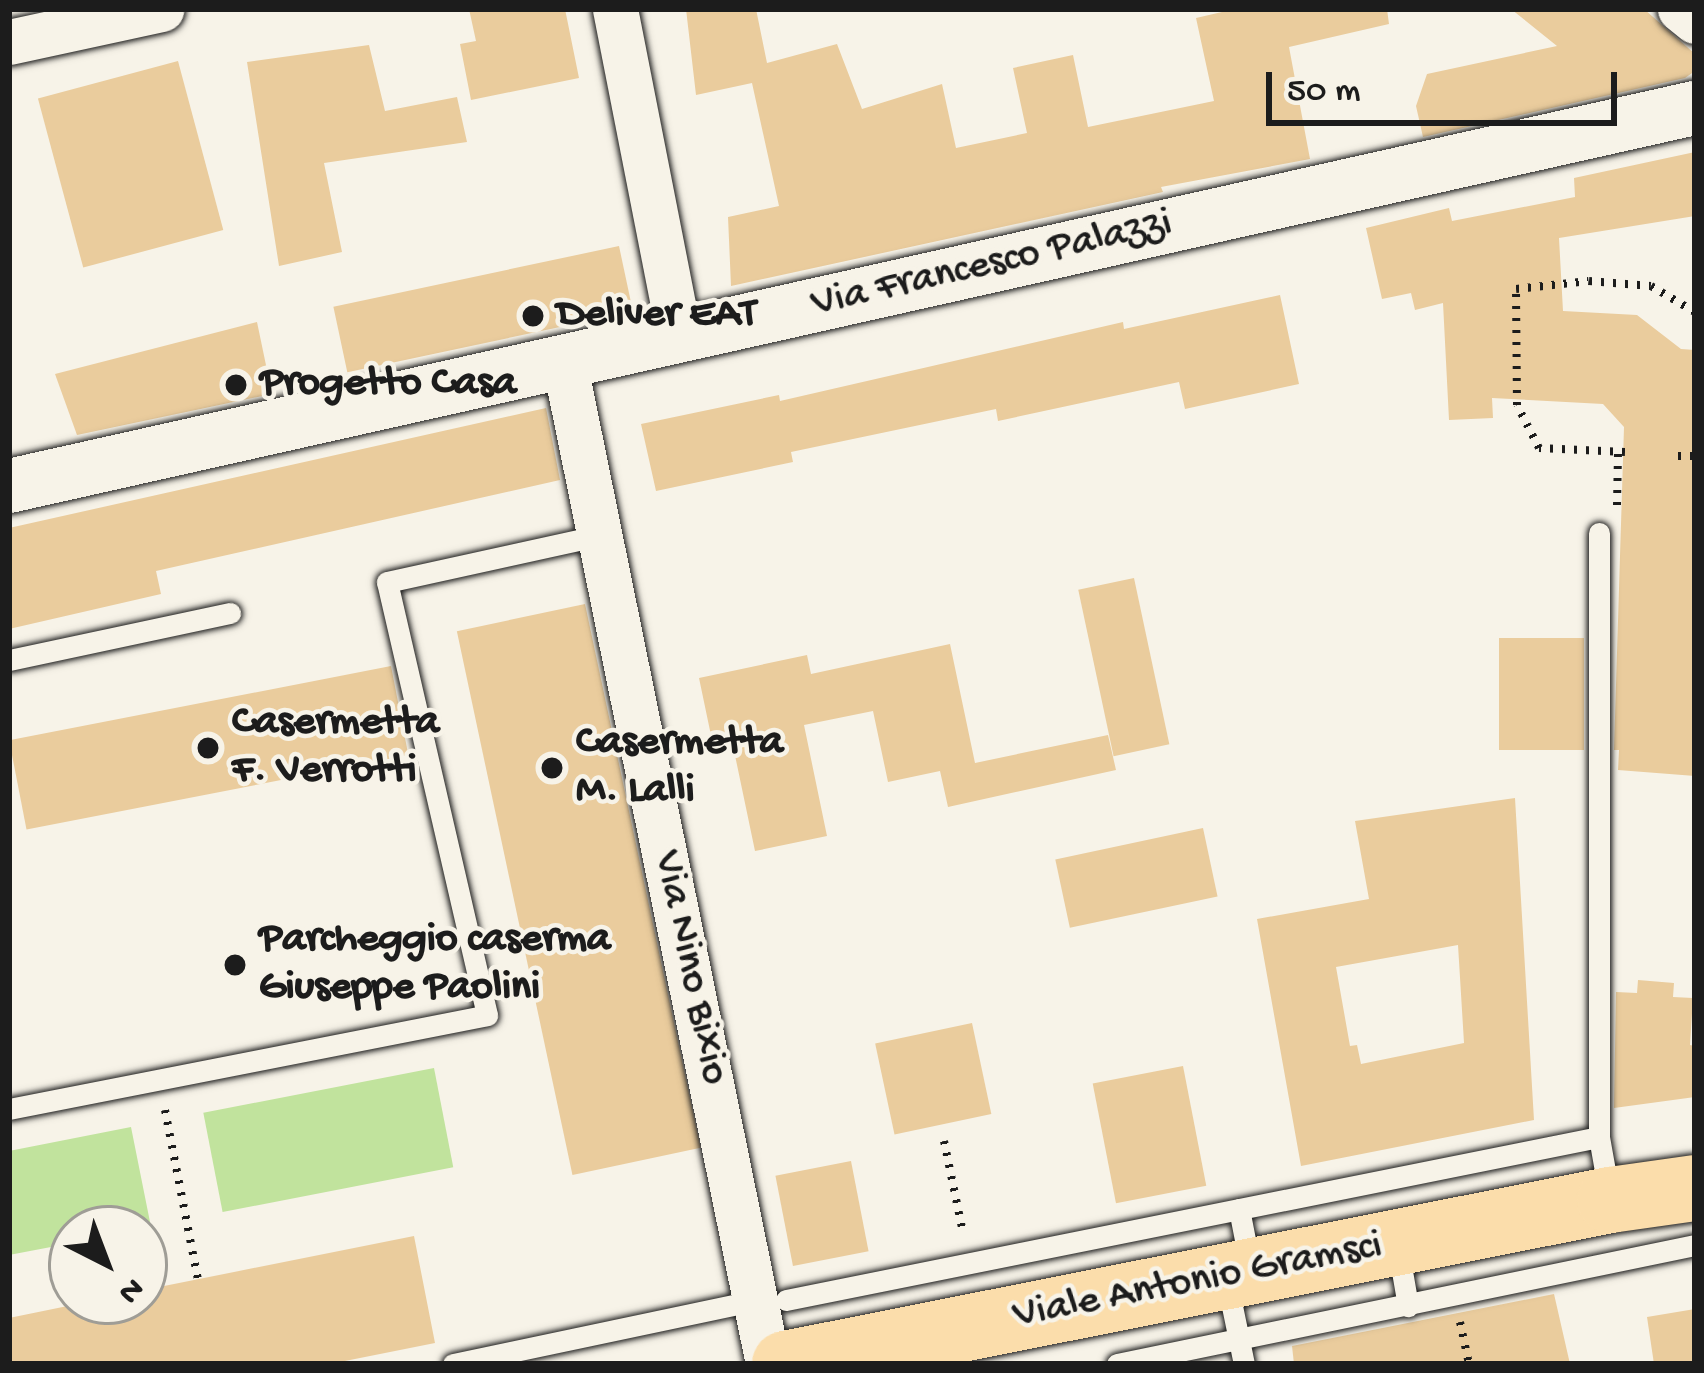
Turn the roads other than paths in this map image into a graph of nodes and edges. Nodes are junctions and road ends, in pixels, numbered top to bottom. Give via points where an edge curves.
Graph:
1 (161, 9) edge
2 (615, 9) edge
3 (1680, 9) edge
4 (1695, 21) edge
5 (9, 42) edge
6 (1695, 108) edge
7 (679, 334) junction
8 (564, 361) junction
9 (9, 486) edge
10 (1599, 532) dead end
11 (600, 535) junction
12 (230, 613) dead end
13 (9, 660) edge
14 (9, 1109) edge
15 (1604, 1168) junction
16 (1695, 1170) edge
17 (1695, 1188) edge
18 (1239, 1208) junction
19 (1397, 1243) junction
20 (1695, 1245) edge
21 (1238, 1274) junction
22 (772, 1300) junction
23 (1408, 1306) junction
24 (899, 1311) junction
25 (1238, 1340) junction
26 (453, 1364) edge
27 (768, 1364) edge
28 (784, 1364) edge
29 (1117, 1364) edge
30 (1244, 1364) edge

1 - 5 street
2 - 7 street
3 - 4 street
6 - 7 street, Via Francesco Palazzi
7 - 8 street, Via Francesco Palazzi
8 - 9 street, Via Francesco Palazzi
8 - 11 street, Via Nino Bixio
10 - 15 lane
11 - 14 lane via 387,582 487,1015
11 - 22 street, Via Nino Bixio
12 - 13 lane
15 - 16 main road, Viale Antonio Gramsci
15 - 17 main road, Viale Antonio Gramsci
15 - 18 lane
15 - 19 main road, Viale Antonio Gramsci
18 - 21 lane
18 - 24 lane via 969,1263
19 - 21 main road, Viale Antonio Gramsci
19 - 23 lane
20 - 23 lane
21 - 24 main road, Viale Antonio Gramsci
21 - 25 lane
22 - 24 lane
22 - 26 lane
22 - 27 street, Via Nino Bixio
23 - 25 lane
24 - 28 main road, Viale Antonio Gramsci
25 - 29 lane
25 - 30 lane

